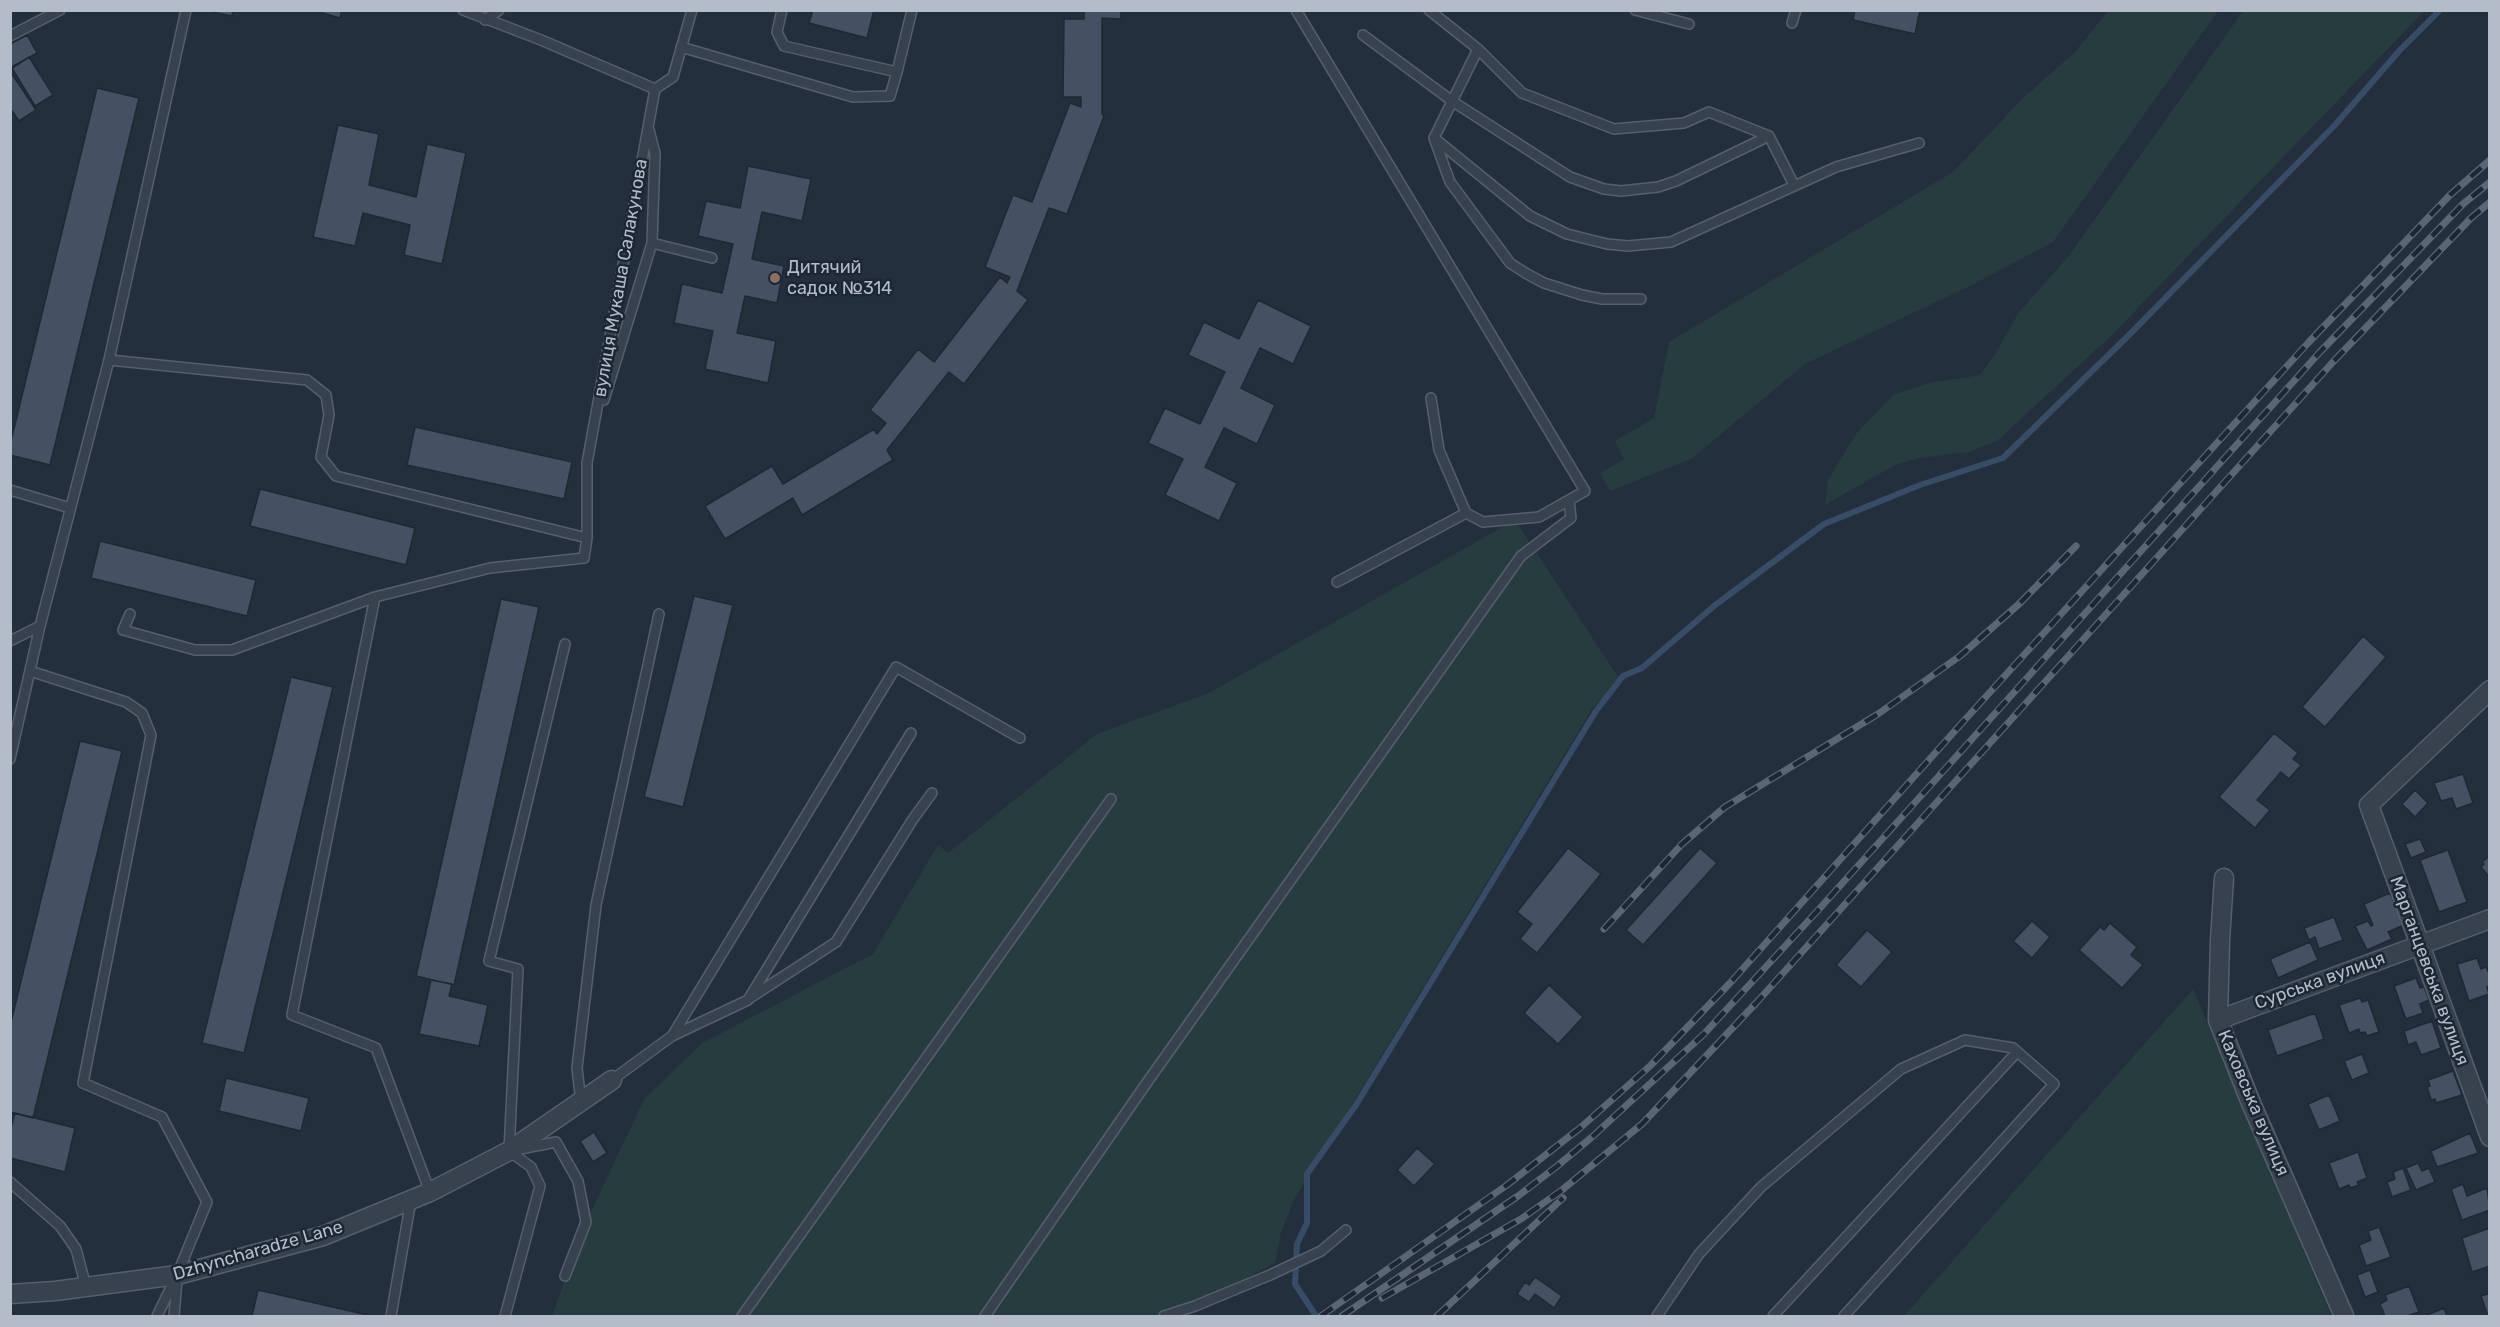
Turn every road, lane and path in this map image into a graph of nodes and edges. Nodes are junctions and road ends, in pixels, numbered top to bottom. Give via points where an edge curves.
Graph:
1 (60, 10) edge
2 (186, 10) edge
3 (463, 10) edge
4 (499, 10) edge
5 (692, 10) edge
6 (782, 10) edge
7 (912, 10) edge
8 (1296, 10) edge
9 (1429, 10) edge
10 (1635, 10) edge
11 (1796, 10) edge
12 (485, 20) junction
13 (1689, 24) dead end
14 (1792, 24) dead end
15 (1363, 35) dead end
16 (10, 36) edge
17 (681, 47) junction
18 (1478, 49) junction
19 (897, 72) junction
20 (655, 89) junction
21 (1452, 101) junction
22 (648, 125) junction
23 (1769, 136) junction
24 (1434, 138) junction
25 (1919, 143) dead end
26 (1794, 185) junction
27 (652, 243) junction
28 (712, 258) dead end
29 (1641, 299) dead end
30 (109, 360) junction
31 (1431, 398) dead end
32 (592, 438) junction
33 (10, 490) edge
34 (1569, 500) junction
35 (70, 508) junction
36 (1466, 513) junction
37 (587, 538) junction
38 (1337, 582) dead end
39 (375, 597) junction
40 (130, 614) dead end
41 (659, 614) dead end
42 (40, 626) junction
43 (10, 641) edge
44 (565, 644) dead end
45 (30, 671) junction
46 (2490, 690) edge
47 (911, 733) dead end
48 (1020, 738) dead end
49 (10, 759) edge
50 (932, 793) dead end
51 (1111, 799) dead end
52 (2224, 878) dead end
53 (2490, 919) edge
54 (2419, 944) junction
55 (748, 1000) junction
56 (2218, 1020) junction
57 (672, 1036) junction
58 (2017, 1052) junction
59 (612, 1080) joint
60 (581, 1102) junction
61 (2490, 1137) edge
62 (509, 1150) junction
63 (10, 1182) edge
64 (430, 1192) junction
65 (411, 1200) junction
66 (1346, 1230) dead end
67 (177, 1275) junction
68 (565, 1276) dead end
69 (86, 1287) junction
70 (10, 1294) edge
71 (157, 1317) edge
72 (174, 1317) edge
73 (390, 1317) edge
74 (505, 1317) edge
75 (742, 1317) edge
76 (985, 1317) edge
77 (1164, 1317) edge
78 (1657, 1317) edge
79 (1773, 1317) edge
80 (1844, 1317) edge
81 (2344, 1317) edge

1 - 16 lane
2 - 30 lane
3 - 12 lane
4 - 12 lane
5 - 17 lane
6 - 19 lane via 777,32 784,46
7 - 19 lane
8 - 34 lane via 1585,491
9 - 18 lane
10 - 13 lane
11 - 14 lane
12 - 20 lane via 541,39
15 - 21 lane
17 - 19 lane via 854,97 890,96
17 - 20 lane via 673,77
18 - 21 lane
18 - 23 lane via 1522,93 1614,129 1684,123 1709,112
20 - 22 lane, вулиця Мукаша Салакунова
21 - 23 lane via 1570,177 1622,191 1658,188
21 - 24 lane
22 - 27 lane via 655,153
22 - 32 lane, вулиця Мукаша Салакунова
23 - 26 lane
24 - 26 lane via 1530,216 1567,234 1607,244 1671,242
24 - 29 lane via 1450,182 1510,263 1563,290 1602,299
25 - 26 lane via 1836,167
27 - 28 lane
27 - 32 lane
30 - 35 lane
30 - 37 lane via 307,380 326,394 329,415 321,457 336,476
31 - 36 lane via 1439,450
32 - 37 lane, вулиця Мукаша Салакунова via 587,463
33 - 35 lane
34 - 36 lane via 1539,517 1483,522
34 - 76 lane via 1571,518 1521,556
35 - 42 lane
36 - 38 lane
37 - 39 lane, вулиця Мукаша Салакунова via 584,558 490,568
39 - 40 lane via 232,650 195,651 123,630
39 - 64 lane via 292,1015 376,1048
41 - 60 lane via 596,905 577,1068
42 - 43 lane
42 - 45 lane
44 - 62 lane via 489,961 518,969
45 - 49 lane
45 - 67 lane via 126,702 142,713 151,735 83,1083 162,1117 207,1202
46 - 54 street, Марганцевська вулиця via 2370,805
47 - 55 lane
48 - 57 lane via 896,667
50 - 55 lane via 836,942
51 - 75 lane
52 - 56 street, Каховська вулиця
53 - 54 street, Сурська вулиця
54 - 56 street, Сурська вулиця
54 - 61 street, Марганцевська вулиця
55 - 57 lane
56 - 81 street, Каховська вулиця
57 - 59 lane
58 - 78 lane via 1965,1040 1901,1069 1761,1187 1699,1254
58 - 79 lane
58 - 80 lane via 2054,1084
59 - 60 street, Dzhyncharadze Lane
60 - 62 street, Dzhyncharadze Lane
62 - 64 street, Dzhyncharadze Lane
62 - 68 lane via 556,1142 578,1181 586,1221
62 - 74 lane via 531,1167 540,1186
63 - 69 lane via 60,1226 76,1249
64 - 65 street, Dzhyncharadze Lane
65 - 67 street, Dzhyncharadze Lane via 323,1236
65 - 73 lane
66 - 77 lane via 1321,1251
67 - 69 street, Dzhyncharadze Lane
67 - 71 lane
67 - 72 lane
69 - 70 street, Dzhyncharadze Lane

